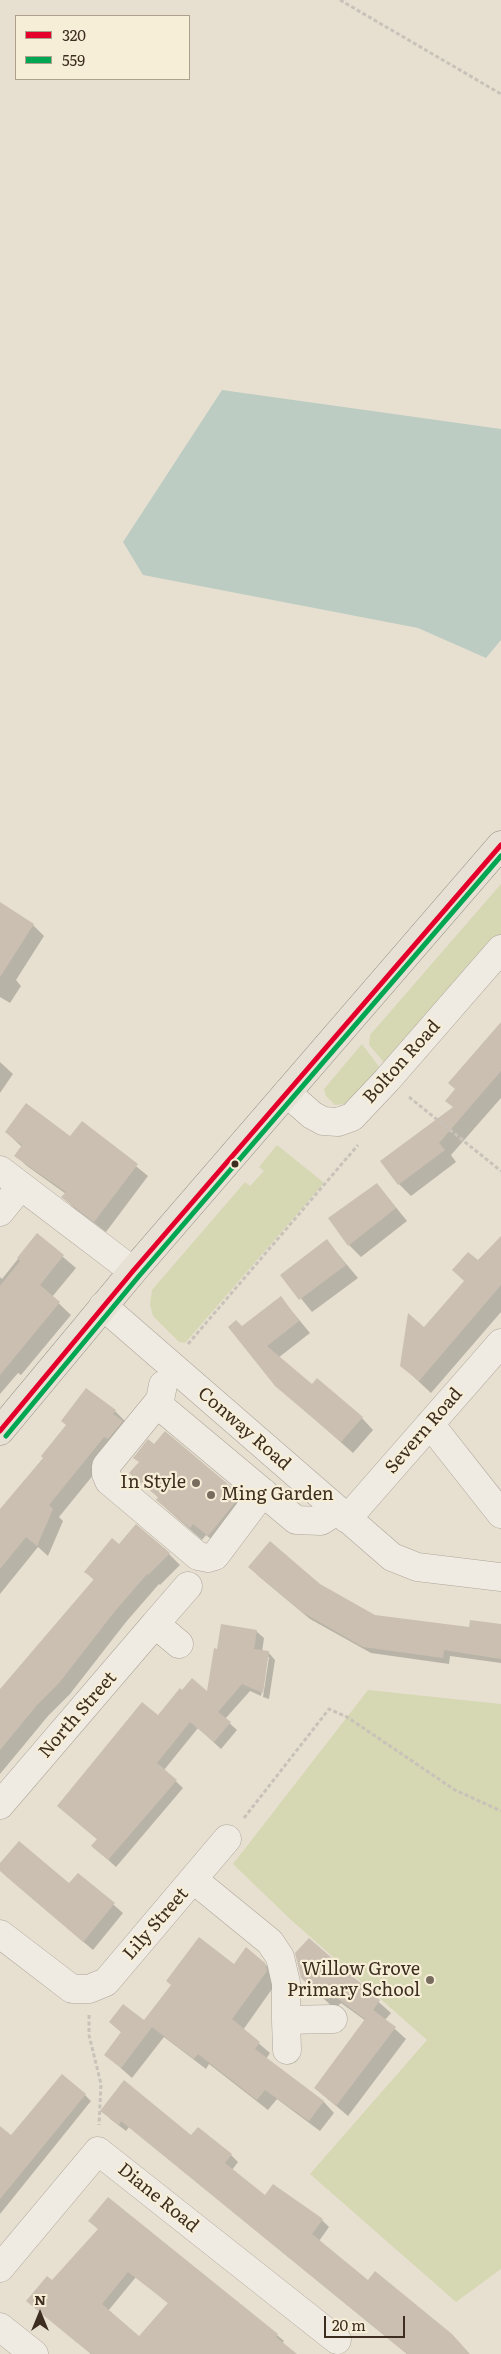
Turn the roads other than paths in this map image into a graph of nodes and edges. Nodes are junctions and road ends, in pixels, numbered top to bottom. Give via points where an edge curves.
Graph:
1 (501, 845) edge
2 (501, 949) edge
3 (287, 1093) junction
4 (11, 1178) edge
5 (0, 1212) edge
6 (133, 1271) junction
7 (103, 1306) junction
8 (501, 1343) edge
9 (172, 1367) junction
10 (160, 1400) junction
11 (430, 1424) junction
12 (0, 1431) edge
13 (263, 1492) junction
14 (501, 1514) edge
15 (342, 1515) junction
16 (501, 1577) edge
17 (188, 1586) dead end
18 (156, 1624) junction
19 (178, 1644) dead end
20 (0, 1805) edge
21 (228, 1838) road end
22 (194, 1880) junction
23 (0, 1934) edge
24 (333, 2019) dead end
25 (286, 2020) junction
26 (287, 2050) dead end
27 (0, 2268) edge
28 (0, 2327) edge
29 (339, 2349) edge
30 (34, 2354) edge

1 - 3 main road
2 - 3 street, Bolton Road via 352,1117 338,1122 323,1121
3 - 6 main road
4 - 5 street
4 - 6 street
6 - 7 main road
7 - 9 street, Conway Road
7 - 12 main road
8 - 11 street, Severn Road
9 - 10 street via 161,1387
9 - 15 street, Conway Road
10 - 13 street via 162,1408
10 - 13 street via 106,1466 109,1481 198,1556 208,1558 215,1556
11 - 14 street
11 - 15 street, Severn Road
13 - 15 street via 296,1520 321,1521
15 - 16 street, Conway Road via 392,1557 417,1566
17 - 18 street, North Street
18 - 19 street
18 - 20 street, North Street
21 - 22 street, Lily Street
22 - 23 street, Lily Street via 106,1982 81,1989
22 - 25 street via 270,1942 280,1957 286,1983
24 - 25 street
25 - 26 street
27 - 29 street, Diane Road via 98,2150
28 - 30 street

